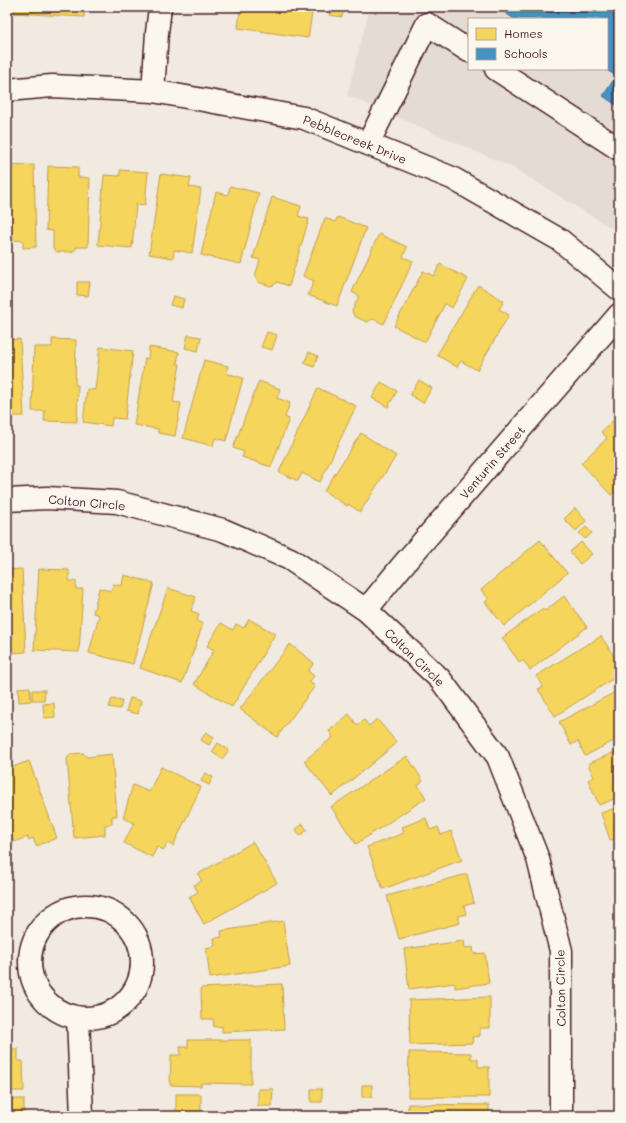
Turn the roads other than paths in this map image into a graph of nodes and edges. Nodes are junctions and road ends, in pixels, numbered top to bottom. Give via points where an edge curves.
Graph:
1 (160, 7) edge
2 (468, 50) edge
3 (498, 70) edge
4 (7, 90) edge
5 (153, 92) junction
6 (368, 144) junction
7 (619, 149) edge
8 (619, 289) edge
9 (619, 315) edge
10 (7, 500) edge
11 (366, 610) junction
12 (78, 1018) junction
13 (82, 1116) edge
14 (561, 1116) edge

1 - 5 street
2 - 6 street via 427,24
3 - 7 street
4 - 5 street, Pebblecreek Drive via 52,86
5 - 6 street, Pebblecreek Drive via 304,118
6 - 8 street, Pebblecreek Drive via 452,178 560,240
9 - 11 street, Venturin Street
10 - 11 street, Colton Circle via 48,498 117,502 223,530 290,559
11 - 14 street, Colton Circle via 440,679 498,757 538,859 561,951
12 - 12 street via 98,1017 116,1010 130,997 139,980 141,953 135,935 123,920 106,910 82,906 63,910 49,920 36,935 29,964 33,983 44,1000 59,1012
12 - 13 street

